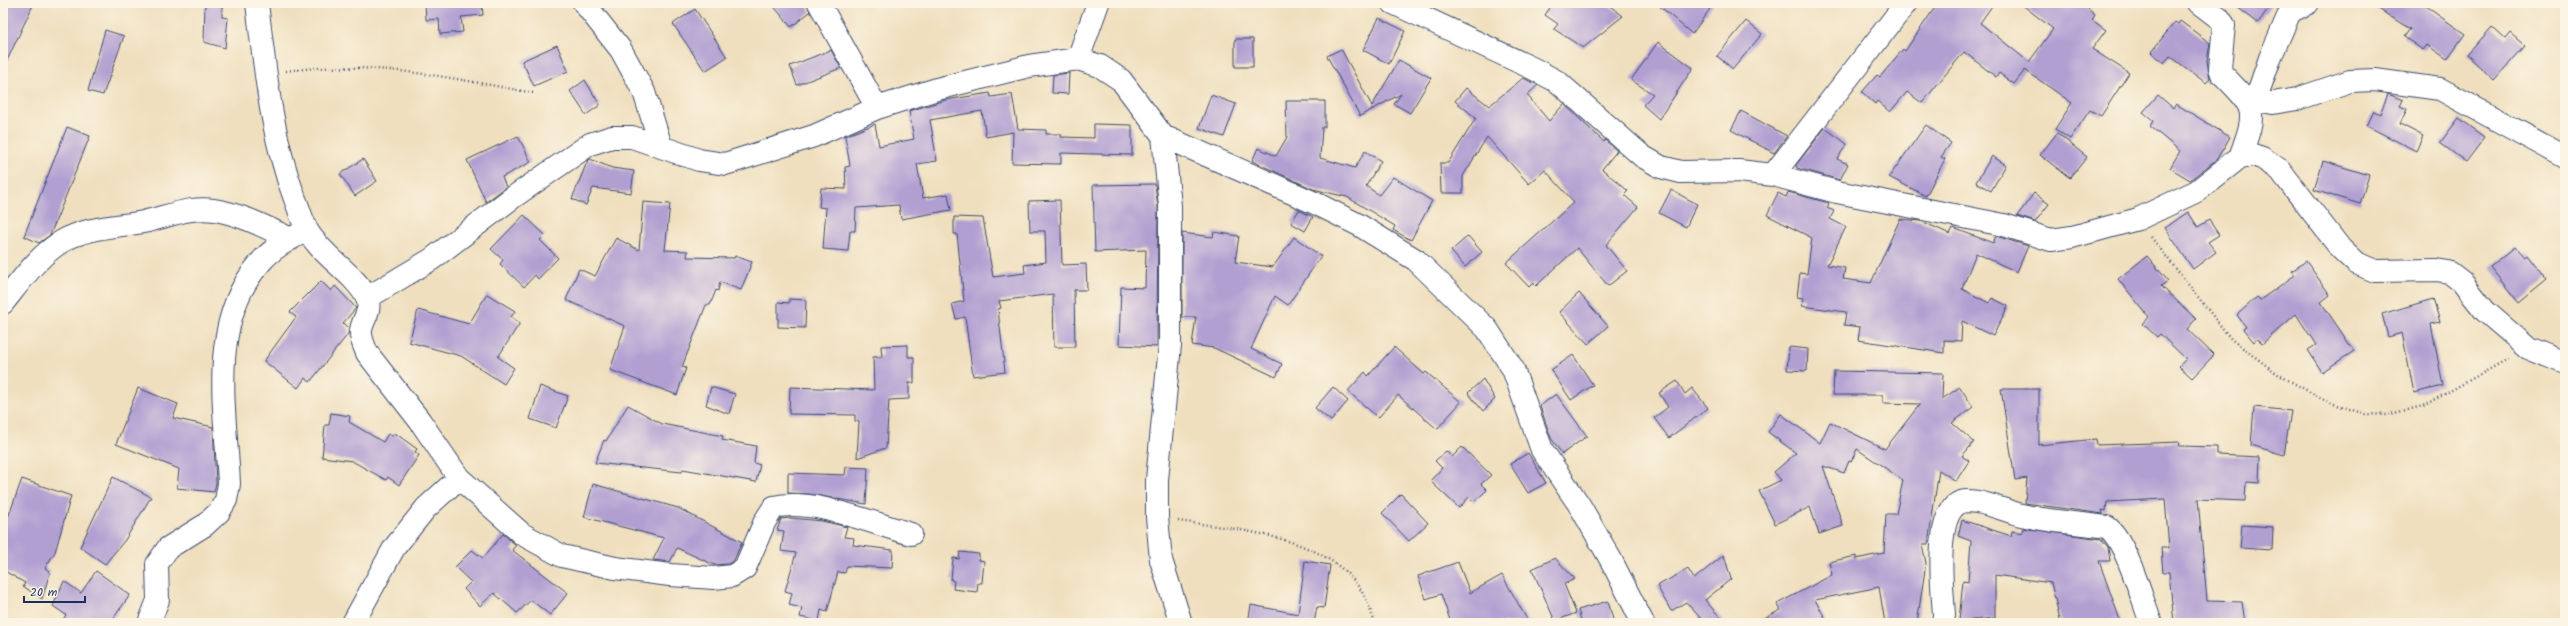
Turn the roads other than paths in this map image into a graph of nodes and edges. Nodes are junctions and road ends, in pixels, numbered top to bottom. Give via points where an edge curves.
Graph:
1 (257, 3) edge
2 (584, 3) edge
3 (819, 3) edge
4 (1098, 3) edge
5 (1392, 3) edge
6 (1906, 3) edge
7 (2199, 3) edge
8 (2308, 3) edge
9 (1078, 59) junction
10 (2254, 104) junction
11 (877, 108) junction
12 (1163, 136) junction
13 (661, 146) junction
14 (2240, 157) junction
15 (2565, 157) edge
16 (1773, 174) junction
17 (299, 234) junction
18 (367, 298) junction
19 (3, 303) edge
20 (2565, 363) edge
21 (458, 478) junction
22 (911, 534) dead end
23 (149, 623) edge
24 (353, 623) edge
25 (1181, 623) edge
26 (1643, 623) edge
27 (1943, 623) edge
28 (2151, 623) edge

1 - 17 street via 265,74
2 - 13 street via 621,50 644,92
3 - 11 street
4 - 9 street
5 - 16 street via 1534,68 1558,82 1642,156 1661,167 1681,172 1739,171
6 - 16 street
7 - 10 street via 2224,25 2220,68 2222,74
8 - 10 street via 2290,12
9 - 11 street via 1029,66 936,89
9 - 12 street via 1100,66 1121,80
10 - 14 street via 2251,126
10 - 15 street via 2297,99 2350,81 2375,80 2440,89
11 - 13 street via 814,136 725,164 699,160
12 - 25 street via 1170,206 1170,345 1157,480 1157,518 1161,560
12 - 26 street via 1359,225 1416,260 1488,329 1513,369 1542,450 1592,526
13 - 18 street via 632,137 612,137 590,144 512,198 432,259
14 - 16 street via 2197,191 2138,219 2072,237 2051,240 2004,225 1837,192
14 - 20 street via 2253,155 2280,170 2341,249 2356,263 2375,271 2450,272 2462,282 2485,311 2528,348
17 - 18 street via 354,281
17 - 19 street via 200,208 100,229 75,235 60,242 38,262
17 - 23 street via 260,263 246,282 232,314 225,341 223,373 229,484 226,500 219,512 205,524 168,548 157,564 158,600
18 - 21 street via 369,311 361,329 367,353 398,392
21 - 22 street via 522,534 555,553 616,568 670,575 714,578 732,576 745,568 765,521 774,507 787,504 815,506
21 - 24 street via 426,508 394,548
27 - 28 street via 1940,550 1946,522 1954,506 1965,501 2026,516 2108,527 2117,537 2124,552

